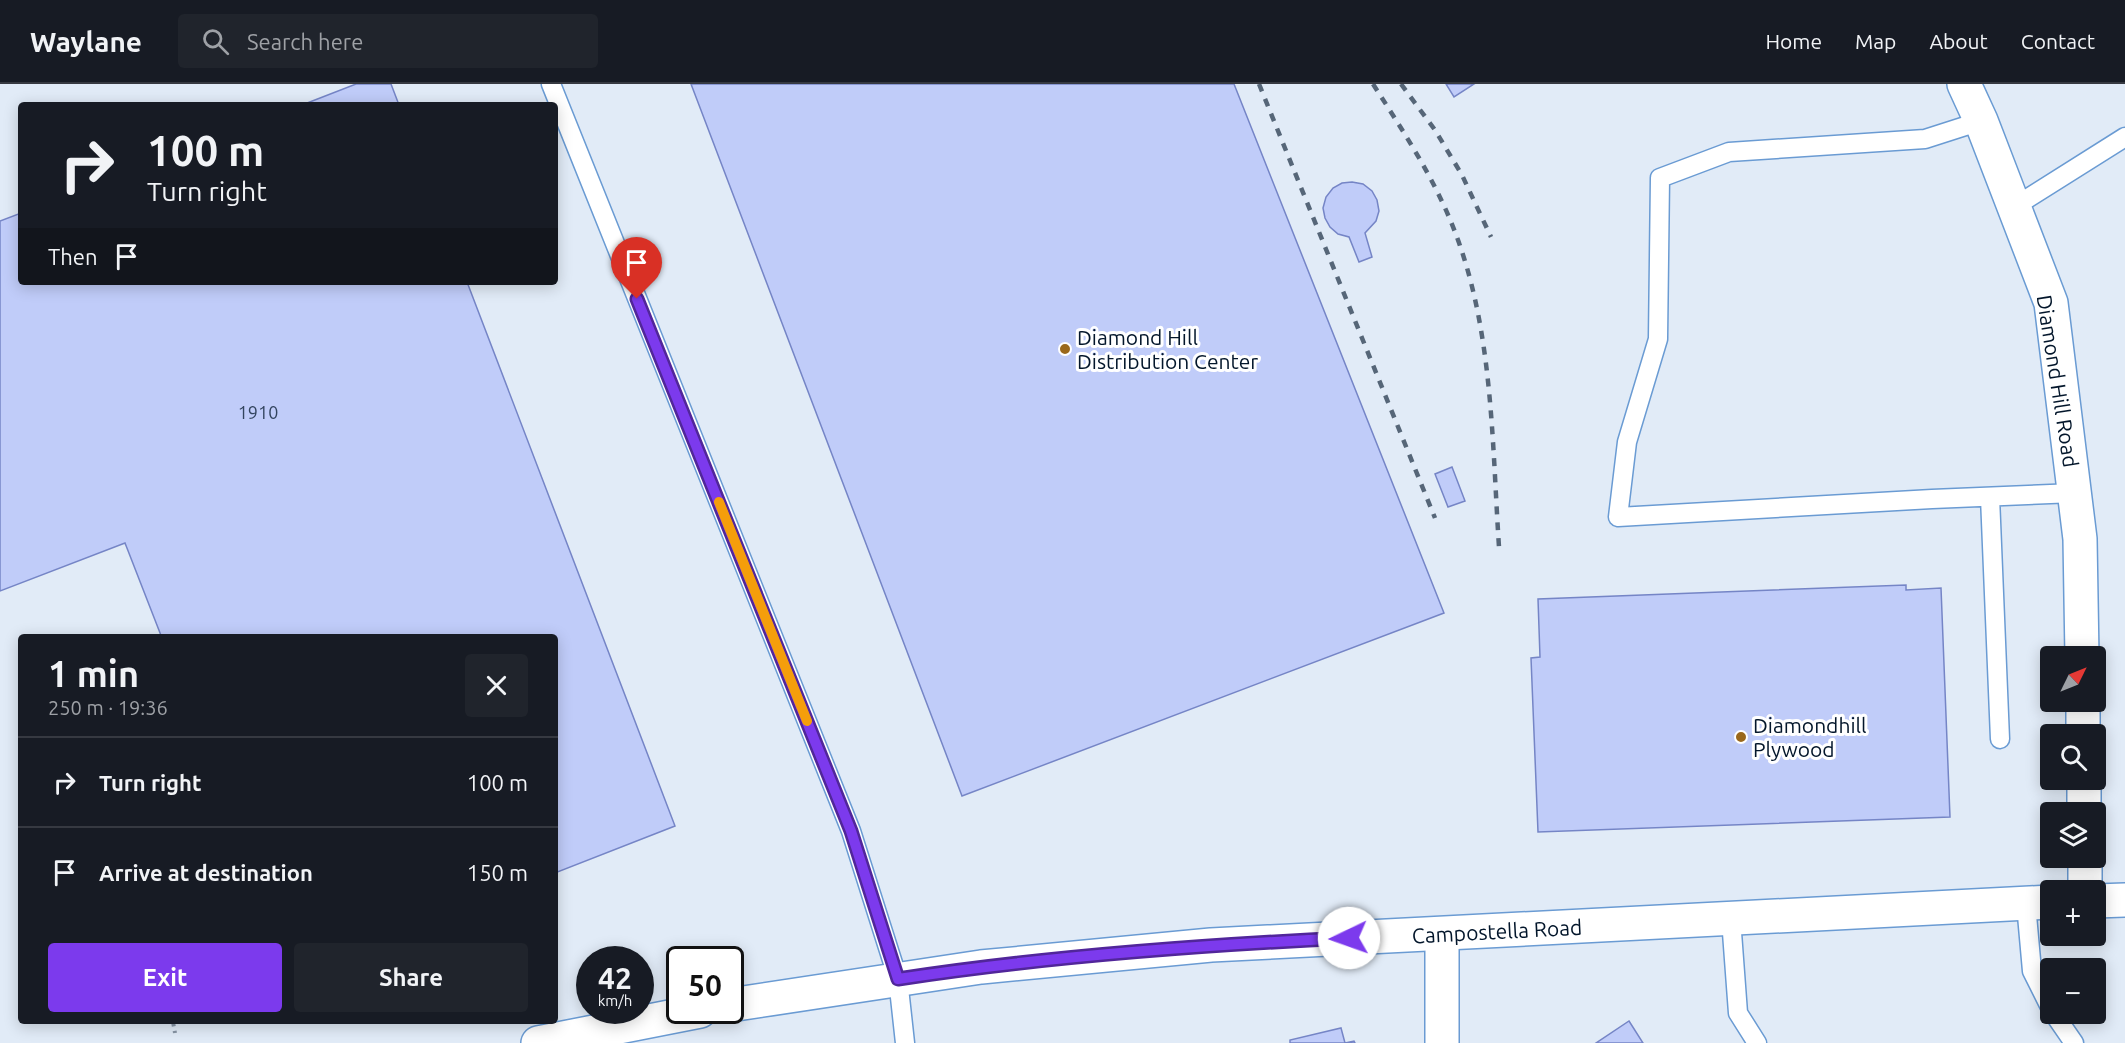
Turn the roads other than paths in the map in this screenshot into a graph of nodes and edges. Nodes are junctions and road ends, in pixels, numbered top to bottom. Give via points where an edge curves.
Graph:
1 (551, 84) edge
2 (1964, 84) edge
3 (1981, 121) junction
4 (2125, 137) edge
5 (2014, 207) junction
6 (2075, 493) junction
7 (1990, 496) junction
8 (2082, 646) edge
9 (2000, 739) dead end
10 (2106, 900) edge
11 (2125, 900) edge
12 (2038, 903) edge
13 (1731, 919) junction
14 (1442, 934) junction
15 (898, 979) junction
16 (2040, 987) edge
17 (744, 1003) edge
18 (666, 1018) edge
19 (2061, 1024) edge
20 (538, 1043) edge
21 (905, 1043) edge
22 (1442, 1043) edge
23 (1757, 1043) edge
24 (2074, 1043) edge

1 - 15 lane via 851,831
2 - 3 main road, Diamond Hill Road
3 - 5 main road, Diamond Hill Road
3 - 7 lane via 1925,139 1729,152 1660,178 1658,339 1627,442 1618,517
4 - 5 lane
5 - 6 main road, Diamond Hill Road via 2050,303
6 - 7 lane
6 - 8 main road, Diamond Hill Road
7 - 9 lane
10 - 11 main road
12 - 13 main road, Campostella Road
12 - 16 lane via 2032,971
13 - 14 main road, Campostella Road
13 - 23 lane via 1738,1013
14 - 15 main road, Campostella Road via 1211,945
14 - 22 main road
15 - 17 main road, Campostella Road
15 - 21 lane
18 - 20 main road
19 - 24 lane

